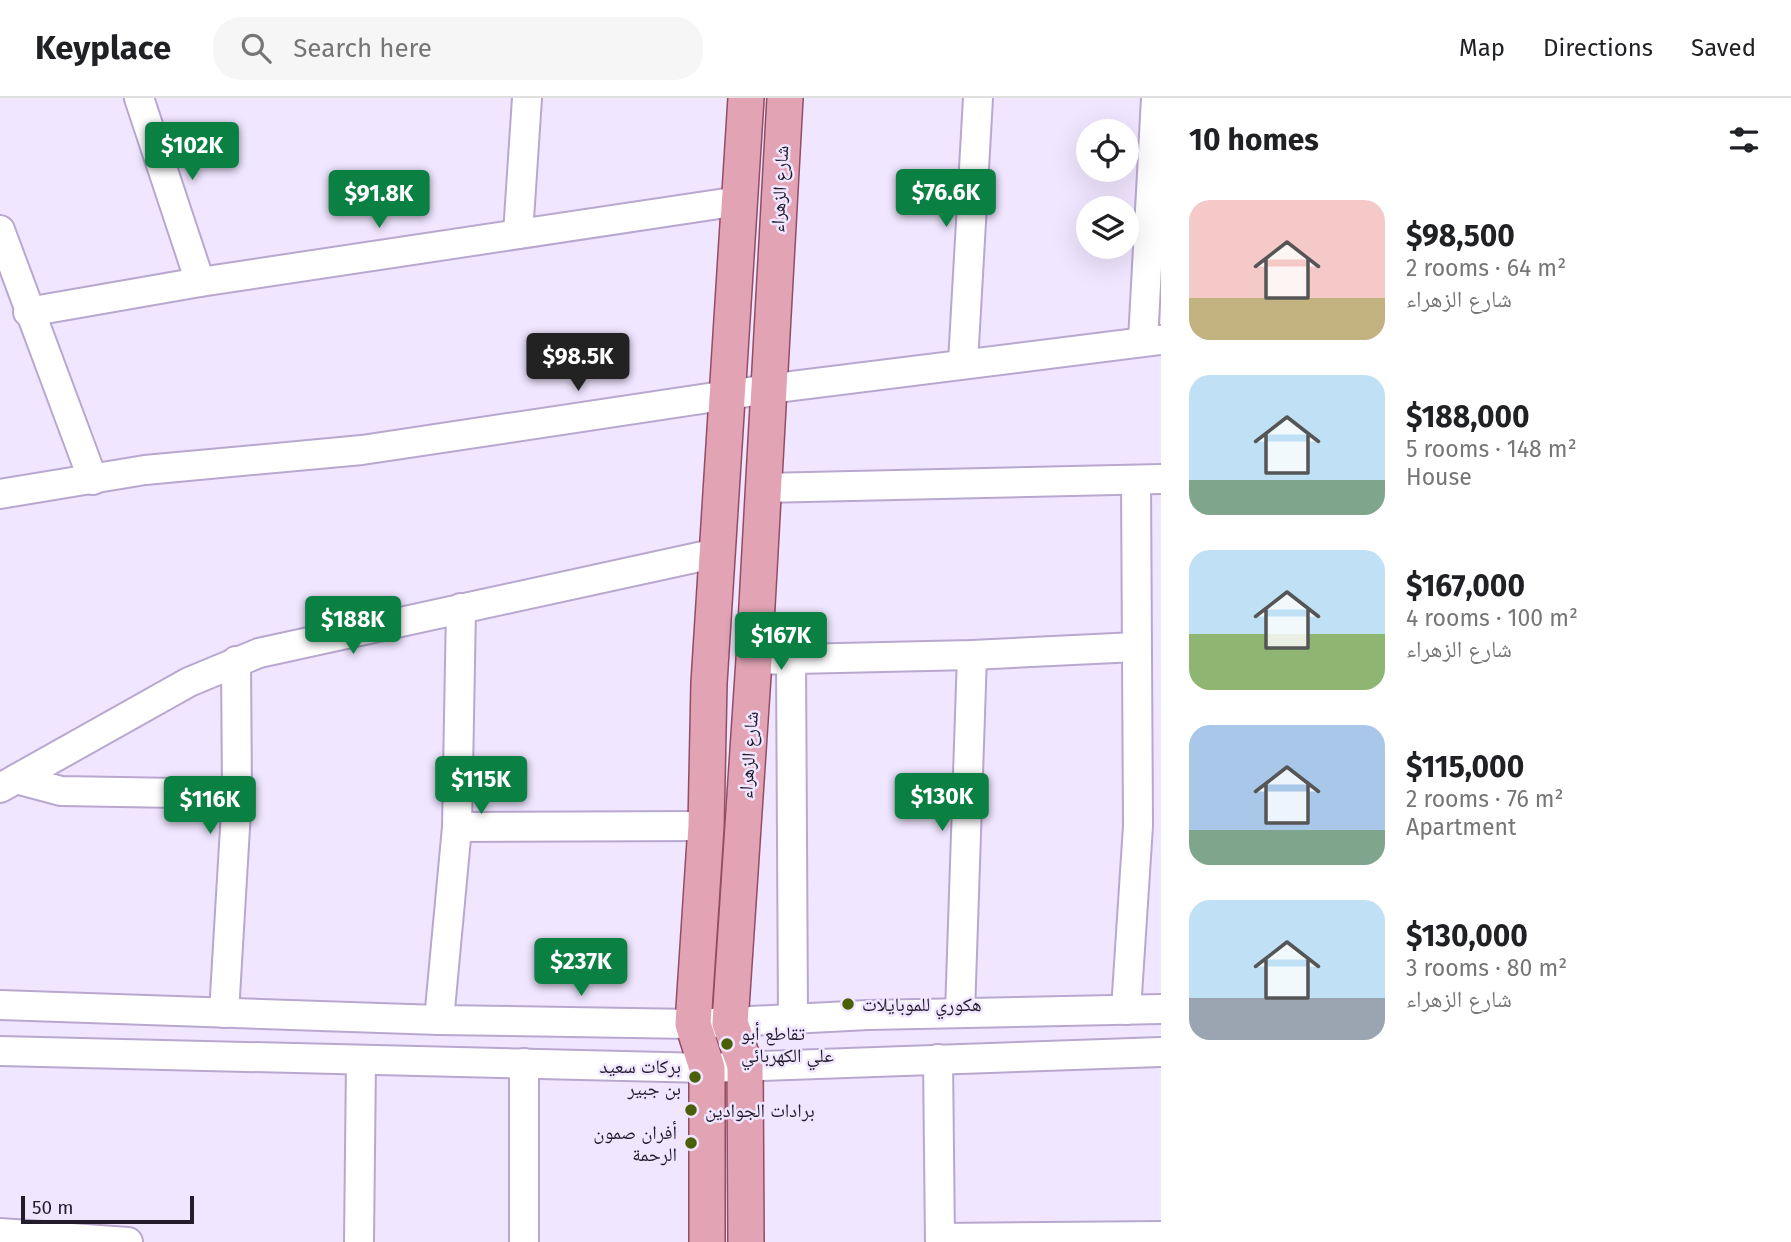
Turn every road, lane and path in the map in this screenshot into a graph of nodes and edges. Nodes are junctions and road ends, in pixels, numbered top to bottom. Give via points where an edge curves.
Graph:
1 (139, 98) edge
2 (527, 98) edge
3 (746, 98) edge
4 (785, 98) edge
5 (978, 98) edge
6 (1156, 98) edge
7 (1157, 152) edge
8 (739, 201) junction
9 (0, 230) edge
10 (518, 234) junction
11 (200, 282) junction
12 (28, 312) junction
13 (1152, 340) edge
14 (963, 363) junction
15 (768, 389) junction
16 (726, 395) junction
17 (1149, 479) edge
18 (93, 481) junction
19 (763, 488) junction
20 (0, 494) edge
21 (717, 553) junction
22 (461, 608) junction
23 (1136, 647) junction
24 (972, 655) junction
25 (791, 659) junction
26 (754, 660) junction
27 (236, 661) junction
28 (8, 784) edge
29 (237, 794) junction
30 (1149, 825) edge
31 (706, 826) junction
32 (457, 827) junction
33 (0, 1005) edge
34 (1161, 1009) edge
35 (1126, 1010) junction
36 (224, 1013) junction
37 (960, 1013) junction
38 (793, 1018) junction
39 (439, 1020) junction
40 (730, 1023) junction
41 (693, 1024) junction
42 (0, 1051) edge
43 (1161, 1052) edge
44 (938, 1059) junction
45 (361, 1060) junction
46 (524, 1063) junction
47 (745, 1065) junction
48 (706, 1068) junction
49 (0, 1233) edge
50 (1161, 1236) edge
51 (940, 1240) edge
52 (128, 1242) edge
53 (359, 1242) edge
54 (524, 1242) edge
55 (707, 1242) edge
56 (746, 1242) edge

1 - 11 street
2 - 10 street
3 - 8 main road, شارع الزهراء
4 - 15 main road, شارع الزهراء
5 - 14 street
6 - 7 street
7 - 13 street
8 - 10 street
8 - 16 main road, شارع الزهراء
9 - 12 street
10 - 11 street
11 - 12 street
12 - 18 street
13 - 14 street
14 - 15 street
15 - 16 street
15 - 19 main road, شارع الزهراء
16 - 18 street via 362,450 145,470
16 - 21 main road, شارع الزهراء
17 - 19 street
17 - 23 street
18 - 20 street
19 - 26 main road, شارع الزهراء
21 - 22 street
21 - 31 main road, شارع الزهراء
22 - 27 street via 282,646
22 - 32 street
23 - 24 street
23 - 30 street
24 - 25 street
24 - 37 street
25 - 26 street
25 - 38 street
26 - 40 main road, شارع الزهراء
27 - 28 street via 189,682
27 - 29 street
28 - 29 street via 61,791
29 - 36 street
30 - 35 street
31 - 32 street
31 - 41 main road, شارع الزهراء
32 - 39 street
33 - 36 street
34 - 35 street
35 - 37 street
36 - 39 street
37 - 38 street
38 - 40 street
39 - 41 street
40 - 41 street
40 - 47 main road, شارع الزهراء
41 - 48 main road, شارع الزهراء
42 - 45 street
43 - 44 street
44 - 47 street
44 - 51 street
45 - 46 street
45 - 53 street
46 - 48 street
46 - 54 street
47 - 48 street
47 - 56 main road, شارع الزهراء
48 - 55 main road, شارع الزهراء
49 - 52 street
50 - 51 street

